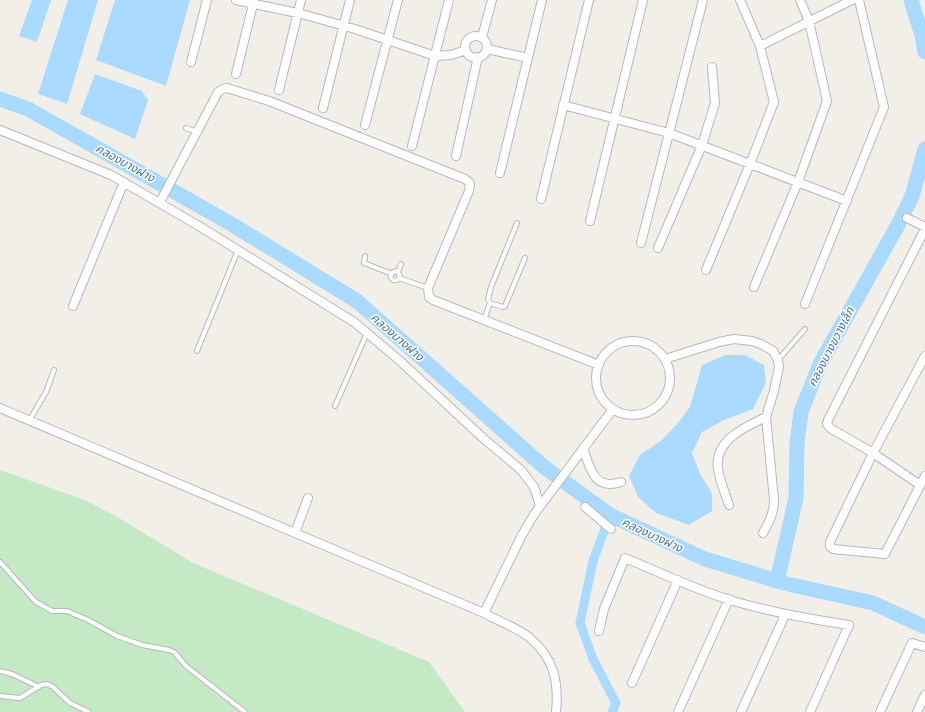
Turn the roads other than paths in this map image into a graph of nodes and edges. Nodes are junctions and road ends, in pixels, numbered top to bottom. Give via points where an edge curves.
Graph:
1 (207, 0) edge
2 (236, 0) edge
3 (301, 0) edge
4 (350, 0) edge
5 (398, 0) edge
6 (449, 0) edge
7 (492, 0) edge
8 (542, 0) edge
9 (589, 0) edge
10 (643, 0) edge
11 (703, 0) edge
12 (740, 0) edge
13 (800, 0) edge
14 (852, 0) edge
15 (859, 0) edge
16 (253, 2) edge
17 (298, 13) junction
18 (809, 21) junction
19 (344, 26) junction
20 (482, 37) junction
21 (388, 40) junction
22 (760, 46) junction
23 (487, 49) junction
24 (466, 50) junction
25 (435, 56) junction
26 (478, 57) junction
27 (528, 58) junction
28 (192, 62) dead end
29 (712, 67) dead end
30 (236, 74) dead end
31 (279, 90) dead end
32 (563, 106) junction
33 (323, 108) dead end
34 (616, 119) junction
35 (365, 125) dead end
36 (186, 128) dead end
37 (0, 130) edge
38 (197, 132) junction
39 (669, 133) junction
40 (412, 146) dead end
41 (702, 146) junction
42 (456, 156) dead end
43 (750, 164) junction
44 (500, 173) dead end
45 (124, 182) junction
46 (798, 182) junction
47 (541, 199) dead end
48 (847, 201) junction
49 (160, 202) junction
50 (907, 218) dead end
51 (590, 221) dead end
52 (517, 223) dead end
53 (925, 228) edge
54 (642, 243) dead end
55 (658, 248) dead end
56 (238, 250) junction
57 (366, 256) dead end
58 (525, 258) dead end
59 (401, 264) dead end
60 (706, 270) dead end
61 (398, 272) junction
62 (392, 274) junction
63 (400, 278) junction
64 (754, 287) dead end
65 (428, 288) junction
66 (490, 303) junction
67 (805, 304) dead end
68 (73, 306) dead end
69 (484, 320) junction
70 (805, 329) dead end
71 (368, 333) junction
72 (197, 351) dead end
73 (925, 356) edge
74 (665, 359) junction
75 (778, 360) junction
76 (599, 365) junction
77 (54, 370) dead end
78 (335, 406) dead end
79 (0, 408) edge
80 (613, 409) junction
81 (766, 417) junction
82 (29, 421) junction
83 (583, 448) junction
84 (873, 453) junction
85 (925, 476) edge
86 (621, 482) dead end
87 (920, 485) junction
88 (308, 498) dead end
89 (729, 505) dead end
90 (540, 506) junction
91 (585, 508) dead end
92 (611, 529) dead end
93 (295, 533) junction
94 (763, 533) dead end
95 (0, 562) edge
96 (678, 580) junction
97 (729, 600) junction
98 (484, 613) junction
99 (785, 615) junction
100 (599, 631) dead end
101 (925, 647) edge
102 (0, 671) edge
103 (632, 683) dead end
104 (39, 687) junction
105 (925, 695) edge
106 (0, 696) edge
107 (89, 712) edge
108 (245, 712) edge
109 (556, 712) edge
110 (678, 712) edge
111 (741, 712) edge
112 (810, 712) edge
113 (880, 712) edge
114 (917, 712) edge

1 - 28 street
2 - 16 street
3 - 17 street
4 - 19 street
5 - 21 street
6 - 25 street
7 - 20 street
8 - 27 street
9 - 32 street
10 - 34 street
11 - 39 street
12 - 22 street
13 - 18 street
14 - 18 street
15 - 48 street via 884,107
16 - 17 street
16 - 30 street
17 - 19 street
17 - 31 street
18 - 22 street
18 - 46 street via 827,101
19 - 21 street
19 - 33 street
20 - 23 street
20 - 24 street via 474,36 468,39
21 - 25 street
21 - 35 street
22 - 43 street via 774,102
23 - 26 street via 484,55
23 - 27 street
24 - 25 street via 451,55
24 - 26 street via 469,55
25 - 40 street
26 - 42 street
27 - 44 street
29 - 41 street via 715,103
32 - 34 street
32 - 47 street
34 - 39 street
34 - 51 street
36 - 38 lane
37 - 45 street
38 - 49 street
38 - 65 street via 218,92 227,88 269,101 466,179 470,183 470,191
39 - 41 street
39 - 54 street
41 - 43 street
41 - 55 street
43 - 46 street
43 - 60 street
45 - 49 street
45 - 68 street
46 - 48 street
46 - 64 street
48 - 67 street
49 - 56 street
50 - 53 street
52 - 66 lane via 491,287 488,299
53 - 84 street via 827,424
56 - 71 street
56 - 72 lane
57 - 62 lane via 364,263
58 - 66 lane via 505,306
59 - 61 lane
61 - 62 lane
61 - 63 lane
62 - 63 lane via 394,280
63 - 65 lane
65 - 69 street via 429,297 433,300
66 - 69 lane
69 - 76 street
70 - 75 lane
71 - 78 lane
71 - 90 street via 521,470 534,487
73 - 84 street
74 - 75 street via 734,339 761,344 773,352
74 - 76 street via 647,344 636,341 624,342 605,355
74 - 80 street via 670,380 663,401 645,413 634,415 623,414
75 - 81 street via 774,391
76 - 80 street via 598,390 604,401
77 - 82 lane via 46,392
79 - 82 street
80 - 83 street
81 - 89 street via 736,432 719,454 718,470
81 - 94 street via 774,509
82 - 93 street
83 - 86 street via 595,478 607,485
83 - 90 street
84 - 87 street
84 - 87 street via 830,542 833,549 885,554
85 - 87 street
88 - 93 street
90 - 98 street via 522,535
91 - 92 street
93 - 98 street
95 - 108 lane via 36,602 52,611 67,612 88,620 117,636 174,652 186,666
96 - 97 street
96 - 100 street via 625,558 604,609
96 - 103 street
97 - 99 street
97 - 110 street
98 - 109 street via 529,637 545,653 552,665 556,682
99 - 111 street
99 - 112 street via 849,625
101 - 113 street via 912,642
102 - 104 lane
104 - 106 lane via 20,698
104 - 107 lane via 49,684 70,703
105 - 114 street

